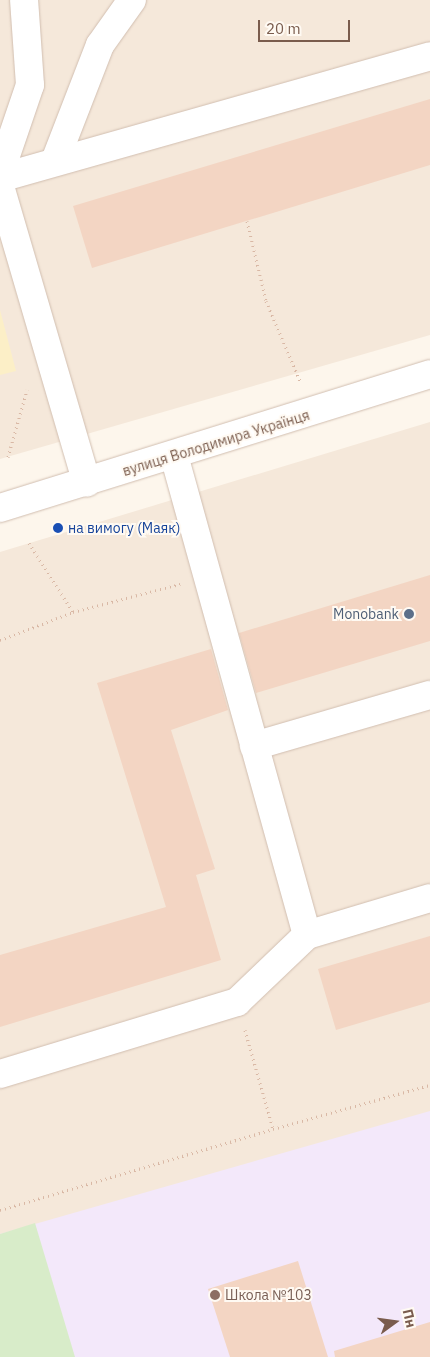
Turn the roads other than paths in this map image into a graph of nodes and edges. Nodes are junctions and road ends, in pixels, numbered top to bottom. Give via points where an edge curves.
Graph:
1 (24, 0) edge
2 (132, 0) edge
3 (430, 56) edge
4 (55, 161) junction
5 (0, 174) edge
6 (0, 178) edge
7 (0, 186) edge
8 (430, 374) edge
9 (174, 456) junction
10 (87, 483) junction
11 (0, 508) edge
12 (430, 695) edge
13 (254, 746) junction
14 (430, 898) edge
15 (307, 935) junction
16 (0, 1074) edge

1 - 5 street via 30,85
2 - 4 street via 100,45
3 - 4 street
4 - 6 street
7 - 10 street
8 - 9 street, вулиця Володимира Українця
9 - 10 street, вулиця Володимира Українця
9 - 13 street
10 - 11 street, вулиця Володимира Українця
12 - 13 street
13 - 15 street
14 - 15 street
15 - 16 street via 237,1002

